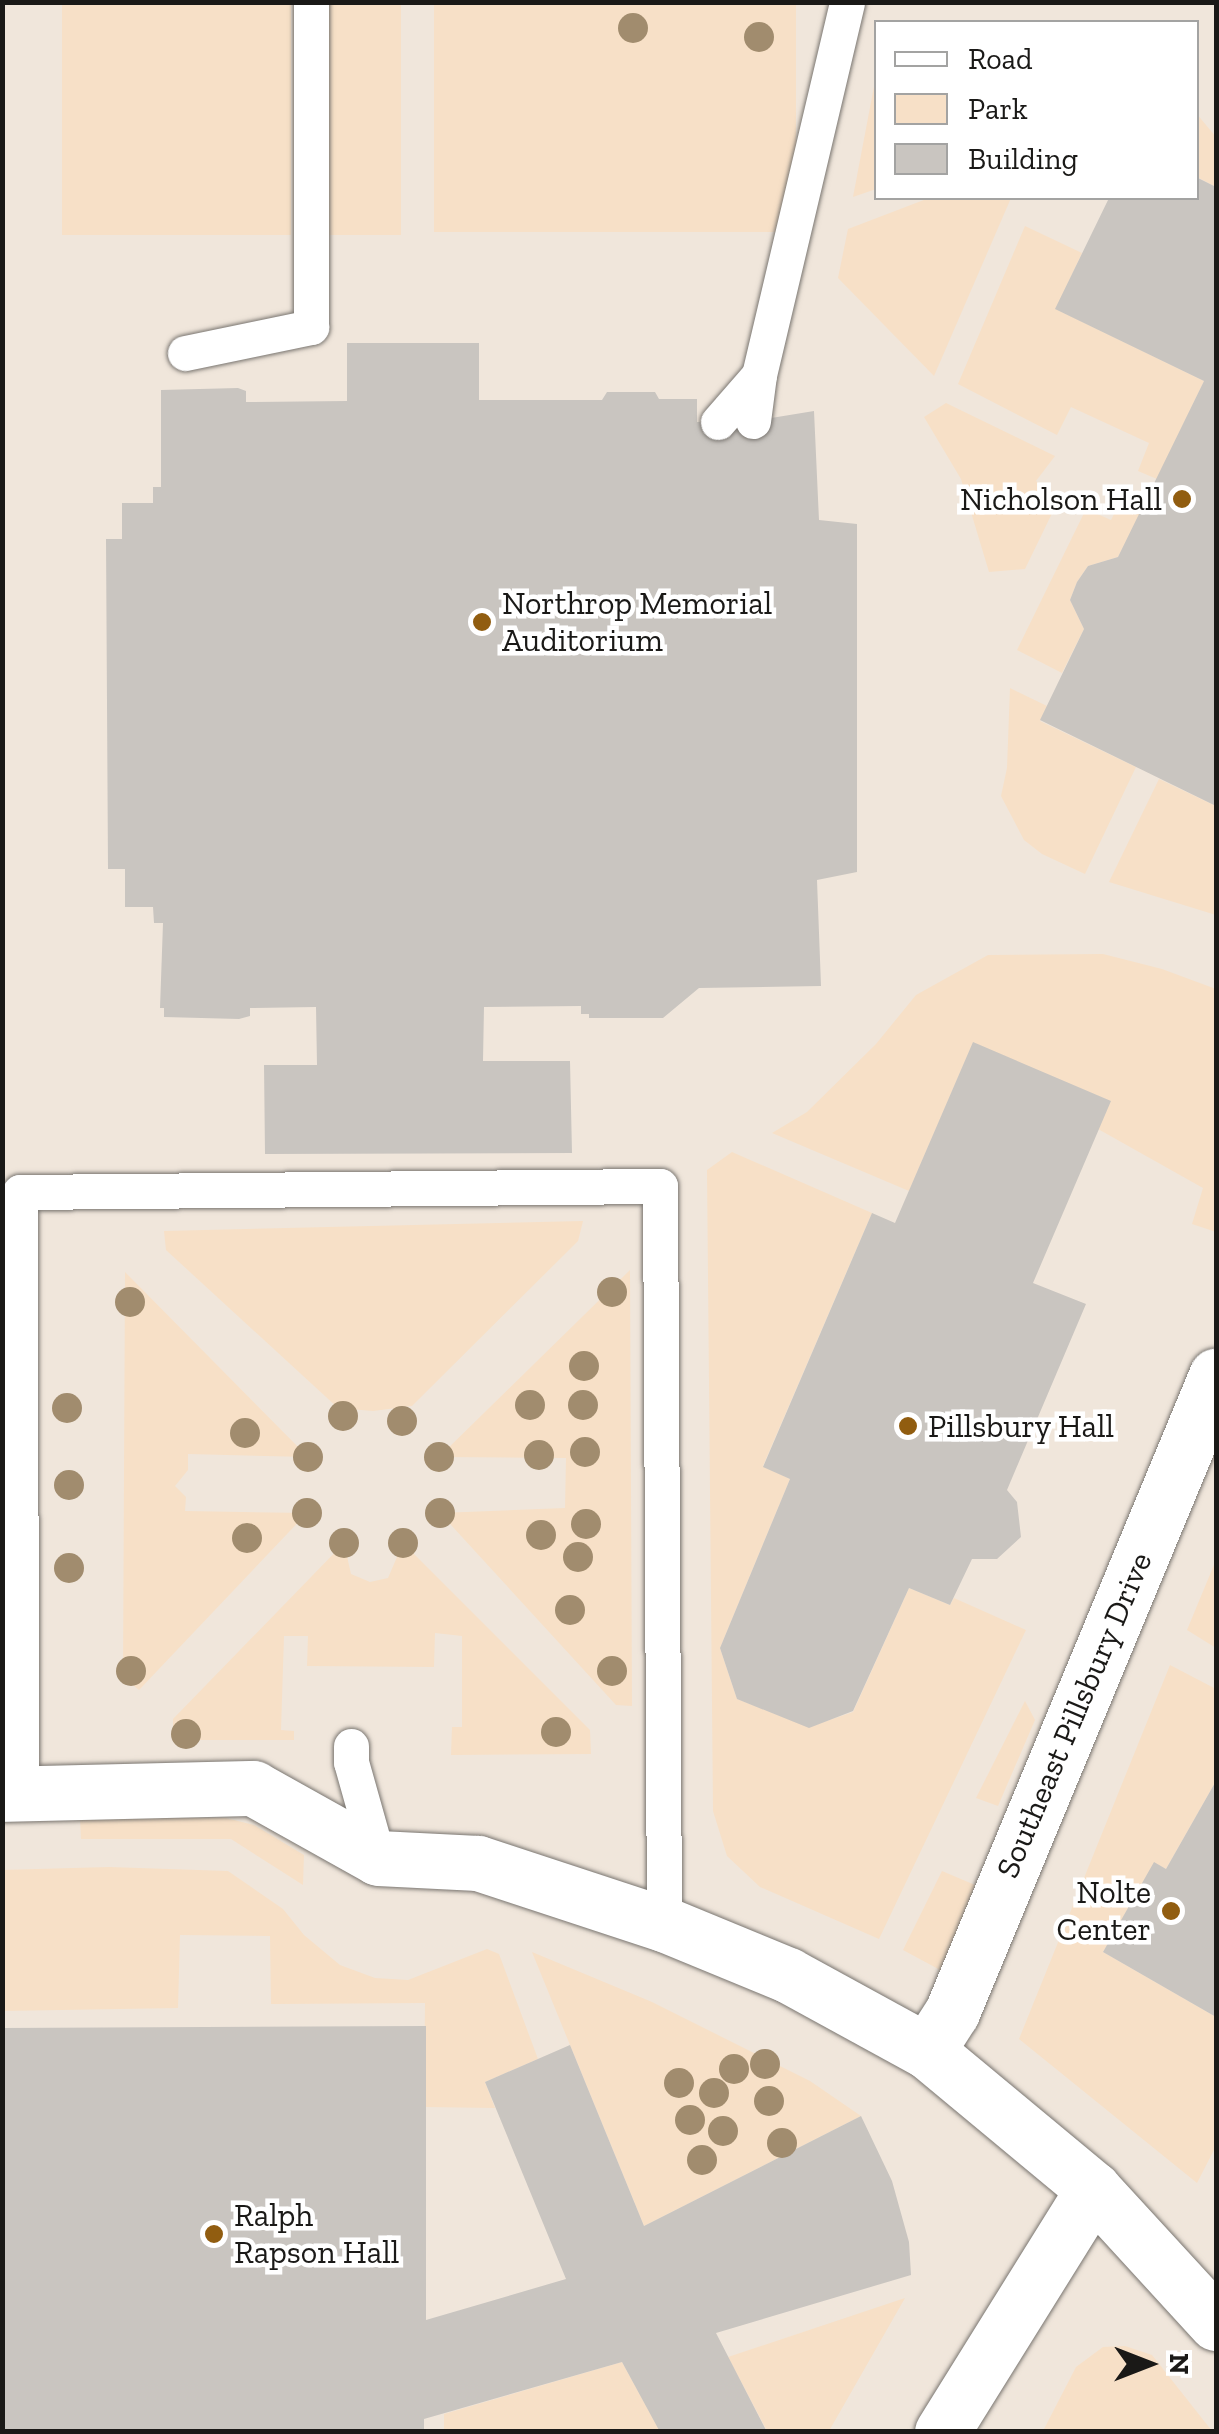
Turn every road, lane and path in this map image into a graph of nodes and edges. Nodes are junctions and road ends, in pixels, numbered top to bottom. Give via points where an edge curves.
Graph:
1 (311, 2) edge
2 (848, 2) edge
3 (184, 353) dead end
4 (735, 421) dead end
5 (1216, 1376) edge
6 (351, 1746) dead end
7 (12, 1793) edge
8 (378, 1858) junction
9 (664, 1924) junction
10 (926, 2051) junction
11 (1093, 2189) junction
12 (1216, 2323) edge
13 (942, 2432) edge

1 - 3 lane via 311,327
2 - 4 lane via 759,375
5 - 10 street, Southeast Pillsbury Drive via 952,2012
6 - 8 lane
7 - 8 street via 252,1788
7 - 9 lane via 20,1192 660,1186
8 - 9 street via 478,1864
9 - 10 street via 788,1975
10 - 11 street
11 - 12 street
11 - 13 street

